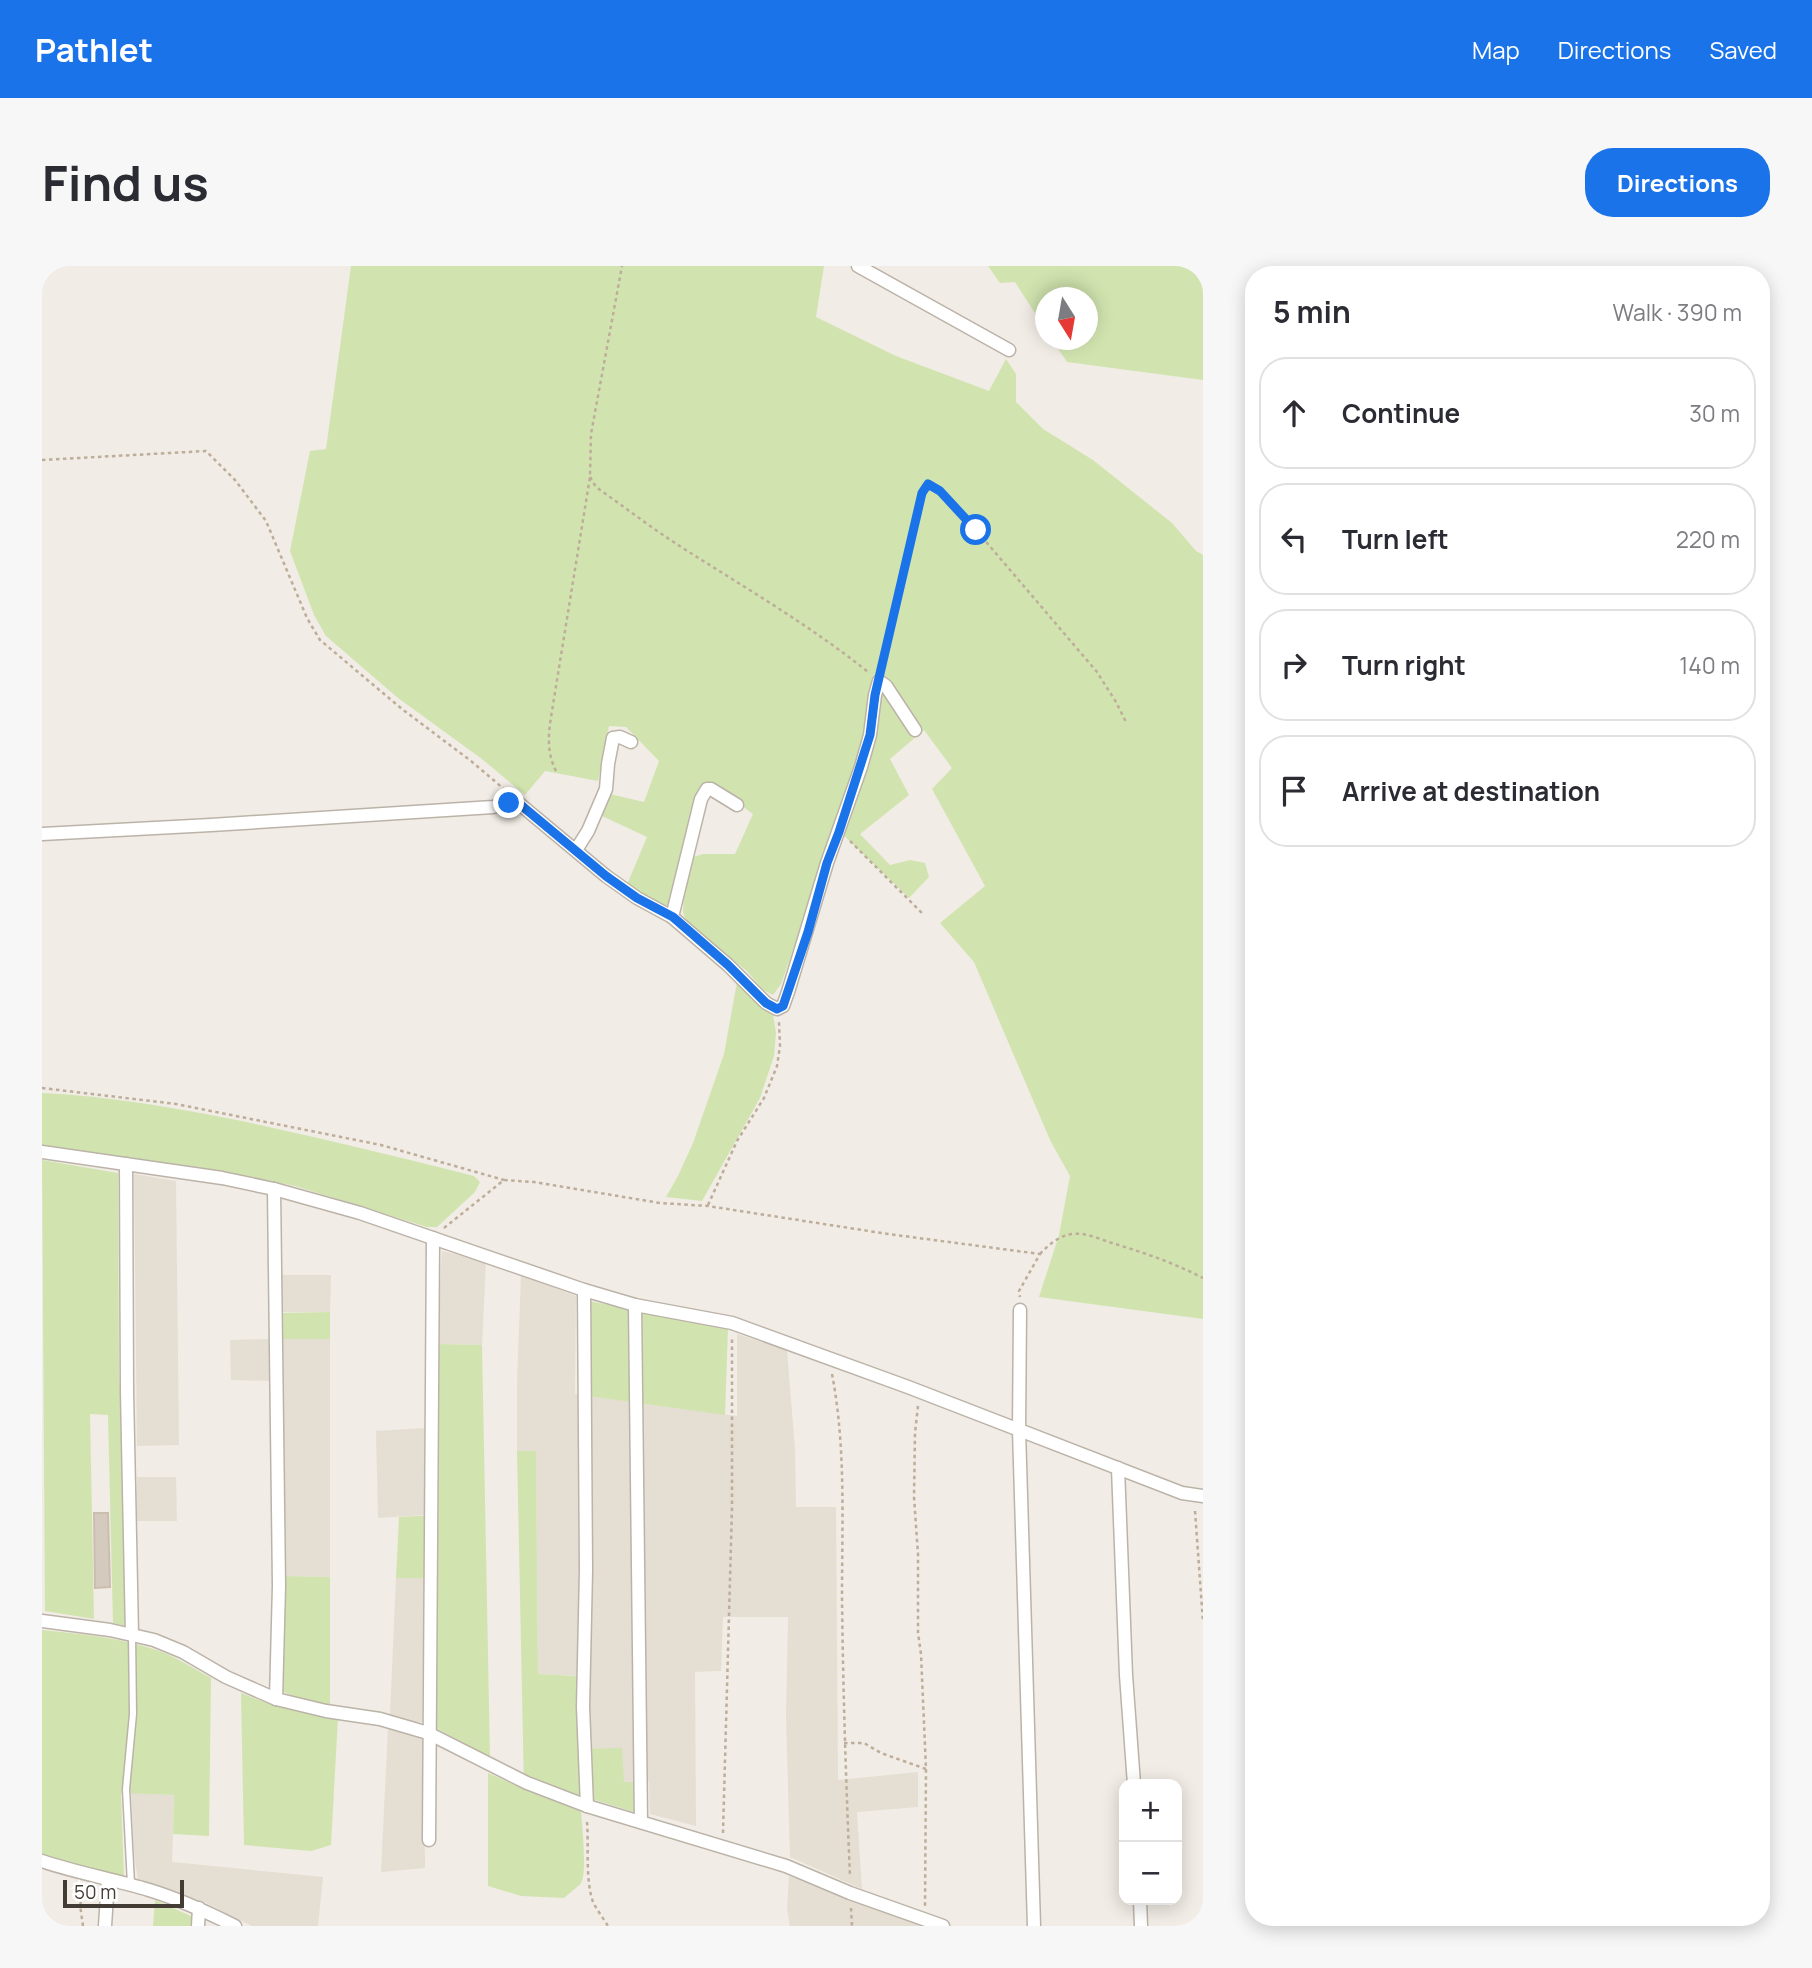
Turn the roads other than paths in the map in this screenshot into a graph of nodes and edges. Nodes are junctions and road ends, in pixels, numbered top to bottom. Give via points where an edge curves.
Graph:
1 (858, 266) edge
2 (1009, 350) dead end
3 (915, 730) dead end
4 (631, 742) dead end
5 (737, 805) dead end
6 (42, 834) edge
7 (576, 850) junction
8 (673, 917) junction
9 (42, 1152) edge
10 (126, 1164) junction
11 (274, 1189) junction
12 (433, 1238) junction
13 (583, 1290) junction
14 (635, 1305) junction
15 (1020, 1310) road end
16 (1019, 1430) junction
17 (1118, 1468) junction
18 (1198, 1495) edge
19 (42, 1620) edge
20 (132, 1635) junction
21 (275, 1699) junction
22 (428, 1733) junction
23 (1134, 1779) edge
24 (587, 1806) junction
25 (640, 1822) junction
26 (429, 1840) dead end
27 (42, 1861) edge
28 (108, 1880) junction
29 (131, 1885) junction
30 (1140, 1905) edge
31 (200, 1908) junction
32 (105, 1926) edge
33 (198, 1926) edge
34 (235, 1926) edge
35 (943, 1926) edge
36 (1034, 1926) edge
37 (1141, 1926) edge

1 - 2 street
3 - 8 street via 879,681 870,735 783,1006 777,1009 766,1003
4 - 7 street via 613,738 606,789
5 - 8 street via 711,789 701,799
6 - 7 street via 493,807 516,801
7 - 8 street via 637,898
9 - 10 street
10 - 11 street
10 - 20 street
11 - 12 street
11 - 21 street via 279,1586
12 - 13 street
12 - 22 street
13 - 14 street
13 - 24 street
14 - 16 street via 732,1323
14 - 25 street
15 - 16 street
16 - 17 street
16 - 36 street
17 - 18 street
17 - 23 street
19 - 20 street
20 - 21 street via 175,1648
20 - 29 lane via 134,1714 125,1789
21 - 22 street
22 - 24 street via 527,1783
22 - 26 street
24 - 25 street
25 - 35 street via 786,1866
27 - 28 street
28 - 29 street
28 - 32 street
29 - 31 street
30 - 37 street
31 - 33 street
31 - 34 street

